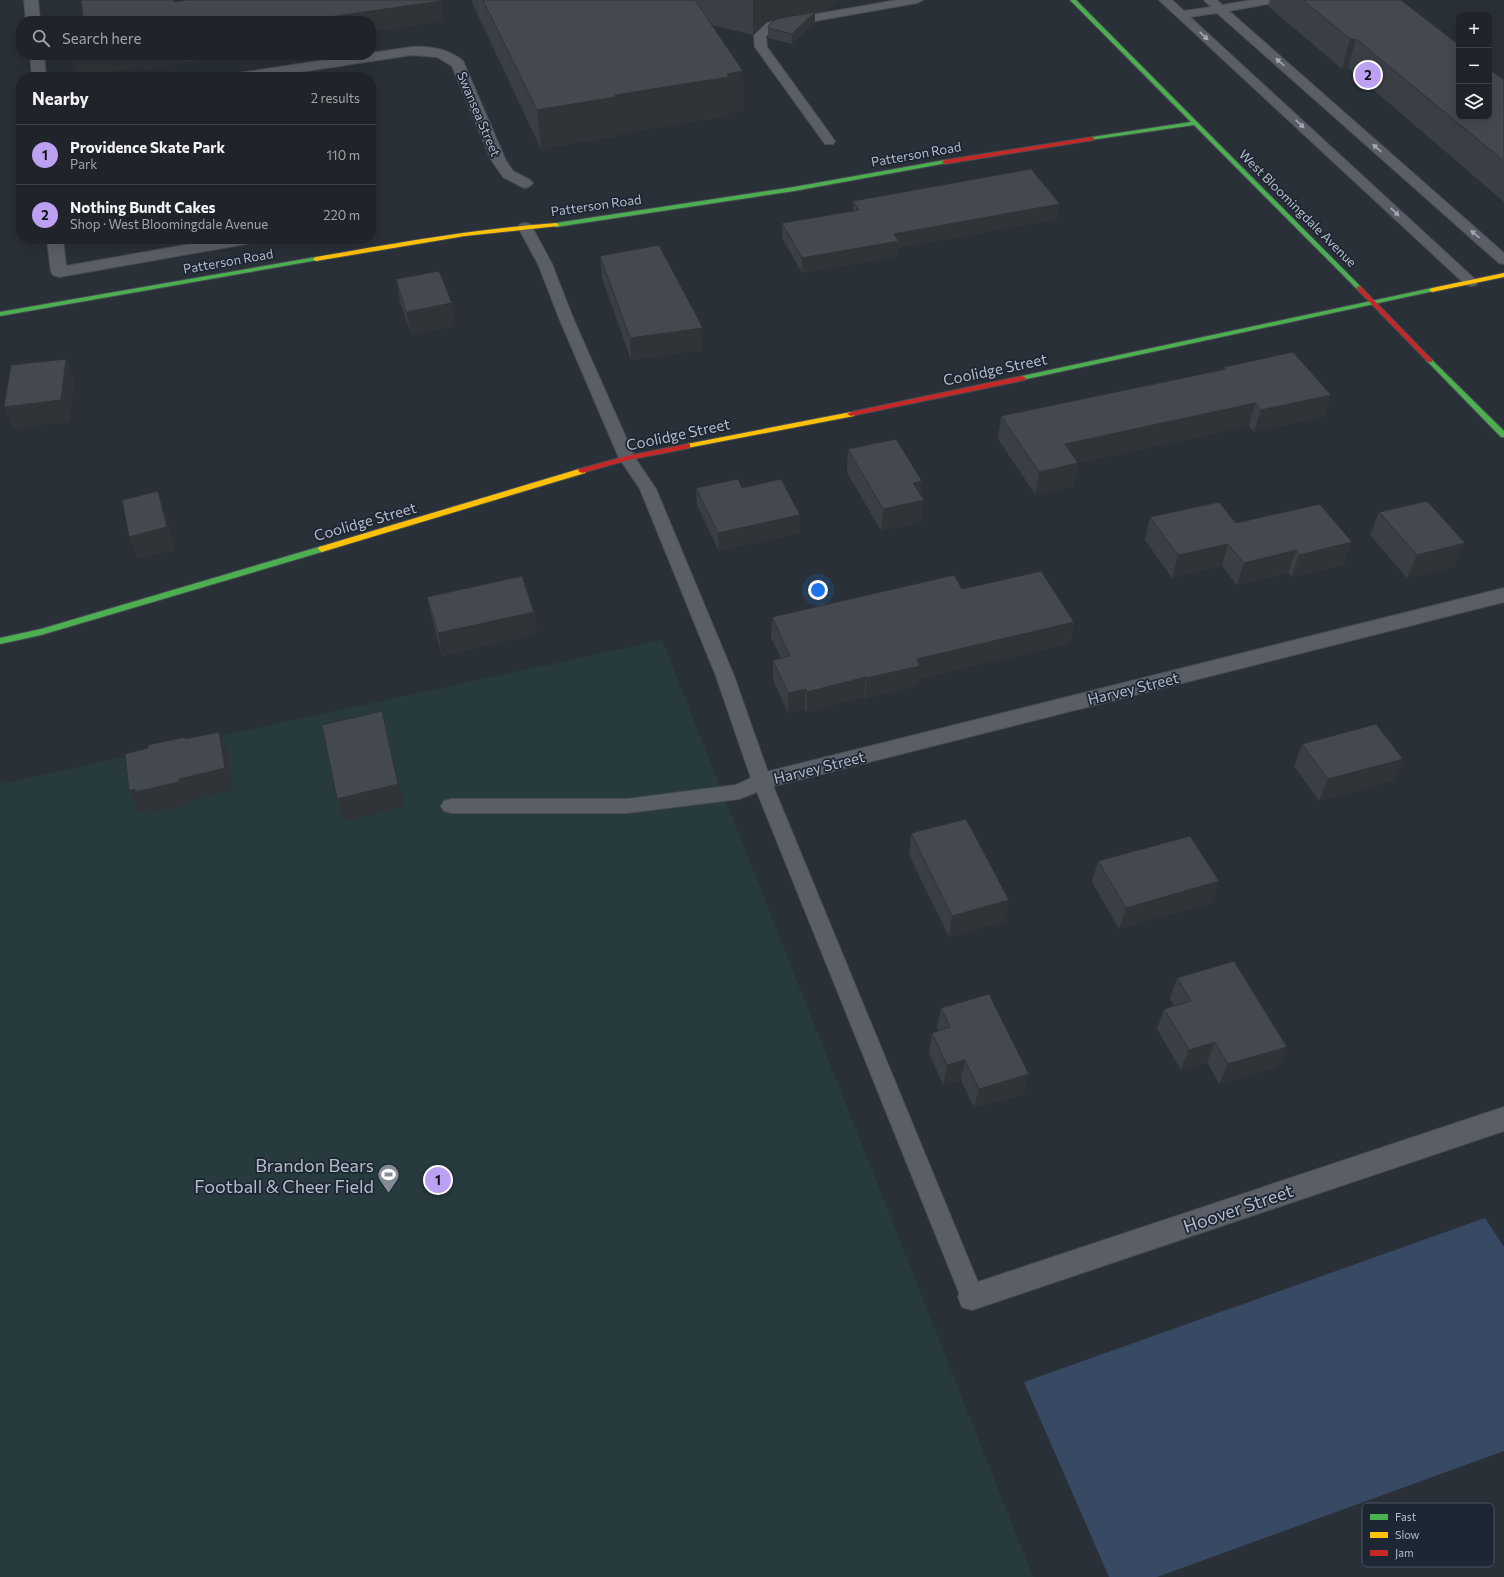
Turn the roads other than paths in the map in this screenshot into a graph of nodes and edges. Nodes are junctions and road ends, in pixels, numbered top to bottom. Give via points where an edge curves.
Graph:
1 (31, 0) edge
2 (917, 0) edge
3 (1073, 0) edge
4 (1165, 0) edge
5 (1210, 0) edge
6 (1274, 0) edge
7 (1220, 8) junction
8 (1181, 15) junction
9 (33, 16) edge
10 (376, 57) edge
11 (37, 60) edge
12 (357, 60) edge
13 (39, 72) edge
14 (283, 72) edge
15 (1196, 123) junction
16 (829, 141) dead end
17 (525, 183) dead end
18 (525, 227) junction
19 (56, 244) edge
20 (218, 244) edge
21 (1504, 260) edge
22 (1504, 275) edge
23 (1471, 282) junction
24 (1374, 303) junction
25 (0, 314) edge
26 (1504, 435) edge
27 (627, 458) junction
28 (1504, 595) edge
29 (0, 641) edge
30 (762, 781) junction
31 (451, 806) dead end
32 (1504, 1119) edge
33 (972, 1297) joint

1 - 9 street
2 - 16 lane via 771,25 760,35 761,47
3 - 15 street, West Bloomingdale Avenue
4 - 8 lane
5 - 7 lane
6 - 7 lane
7 - 8 lane
21 -> 7 lane
8 -> 23 lane
10 - 17 street, Swansea Street via 426,51 441,52 451,58 458,64 499,161 508,174
11 - 13 street
12 - 14 street, Swansea Street
15 - 18 street, Patterson Road via 998,153 779,192 562,225
15 - 24 street, West Bloomingdale Avenue
18 - 25 street, Patterson Road via 450,236
18 - 27 lane via 545,264
19 - 20 street via 59,272
22 - 23 street, Coolidge Street
23 - 24 street, Coolidge Street
24 - 26 street, West Bloomingdale Avenue
24 - 27 street, Coolidge Street via 939,396
27 - 29 street, Coolidge Street via 41,632
27 - 30 lane via 648,488 725,676
28 - 30 street, Harvey Street
30 - 31 lane via 739,792 628,806
30 - 33 lane
32 - 33 street, Hoover Street

